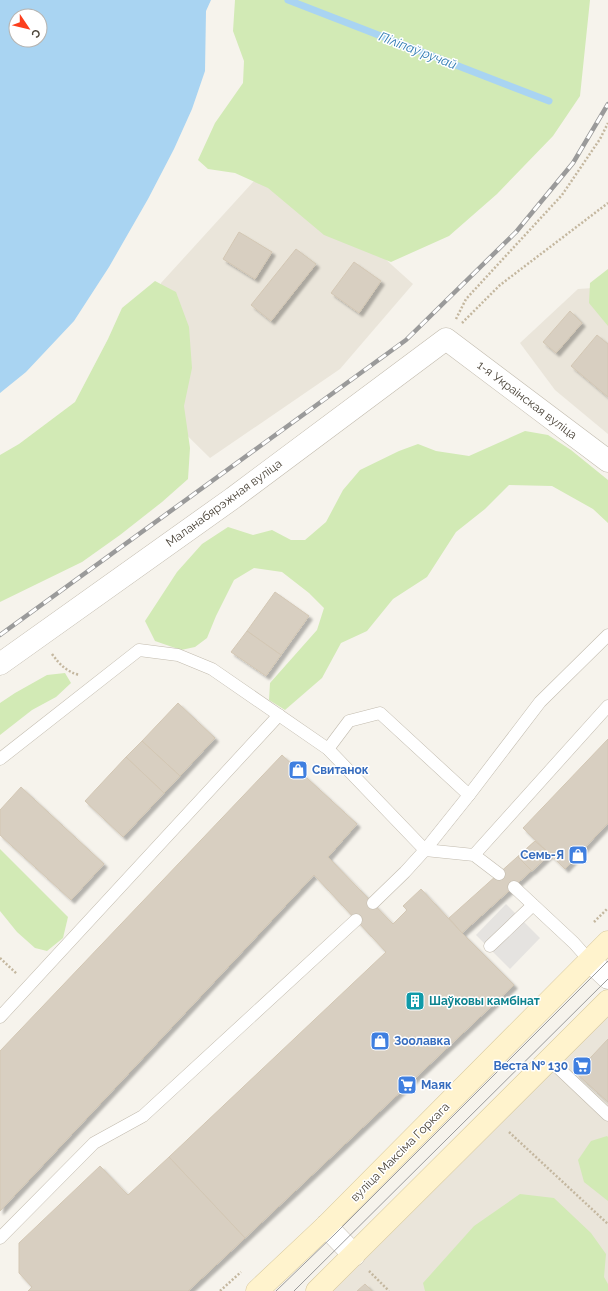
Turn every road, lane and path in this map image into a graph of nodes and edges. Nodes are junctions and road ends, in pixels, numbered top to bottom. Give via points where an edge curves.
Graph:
1 (608, 123) edge
2 (608, 203) edge
3 (446, 339) junction
4 (608, 461) edge
5 (608, 635) edge
6 (49, 650) dead end
7 (0, 664) edge
8 (70, 672) dead end
9 (608, 706) edge
10 (279, 715) junction
11 (328, 749) junction
12 (0, 759) edge
13 (470, 795) junction
14 (425, 850) junction
15 (474, 855) junction
16 (499, 874) dead end
17 (514, 887) dead end
18 (373, 903) dead end
19 (533, 905) junction
20 (356, 920) dead end
21 (608, 942) edge
22 (490, 946) dead end
23 (0, 958) edge
24 (590, 961) junction
25 (608, 978) edge
26 (28, 986) junction
27 (608, 1001) edge
28 (0, 1017) edge
29 (550, 1060) junction
30 (608, 1115) edge
31 (508, 1132) dead end
32 (608, 1224) edge
33 (326, 1226) junction
34 (0, 1238) edge
35 (354, 1255) junction
36 (257, 1291) edge
37 (317, 1291) edge
38 (389, 1291) edge

1 - 3 path via 562,195 466,298
2 - 3 path via 500,285
3 - 4 street, 1-я Украінская вуліца
3 - 7 street, Маланабярэжная вуліца via 233,498
5 - 13 lane via 540,702
6 - 8 path via 62,667
9 - 15 lane
10 - 11 lane
10 - 12 lane via 212,669 178,655 139,650
10 - 26 lane
11 - 13 lane via 349,721 380,713
11 - 14 lane
13 - 14 lane
14 - 15 lane
14 - 18 lane
15 - 16 lane
17 - 19 lane
19 - 22 lane
19 - 24 lane
20 - 34 lane via 143,1116 94,1143
21 - 24 main road, вуліца Максіма Горкага
23 - 26 path
24 - 25 street
24 - 33 main road, вуліца Максіма Горкага
26 - 28 lane
27 - 29 main road
29 - 30 lane
29 - 35 main road
31 - 32 path
33 - 35 street
33 - 36 main road, вуліца Максіма Горкага
35 - 37 main road
35 - 38 path

